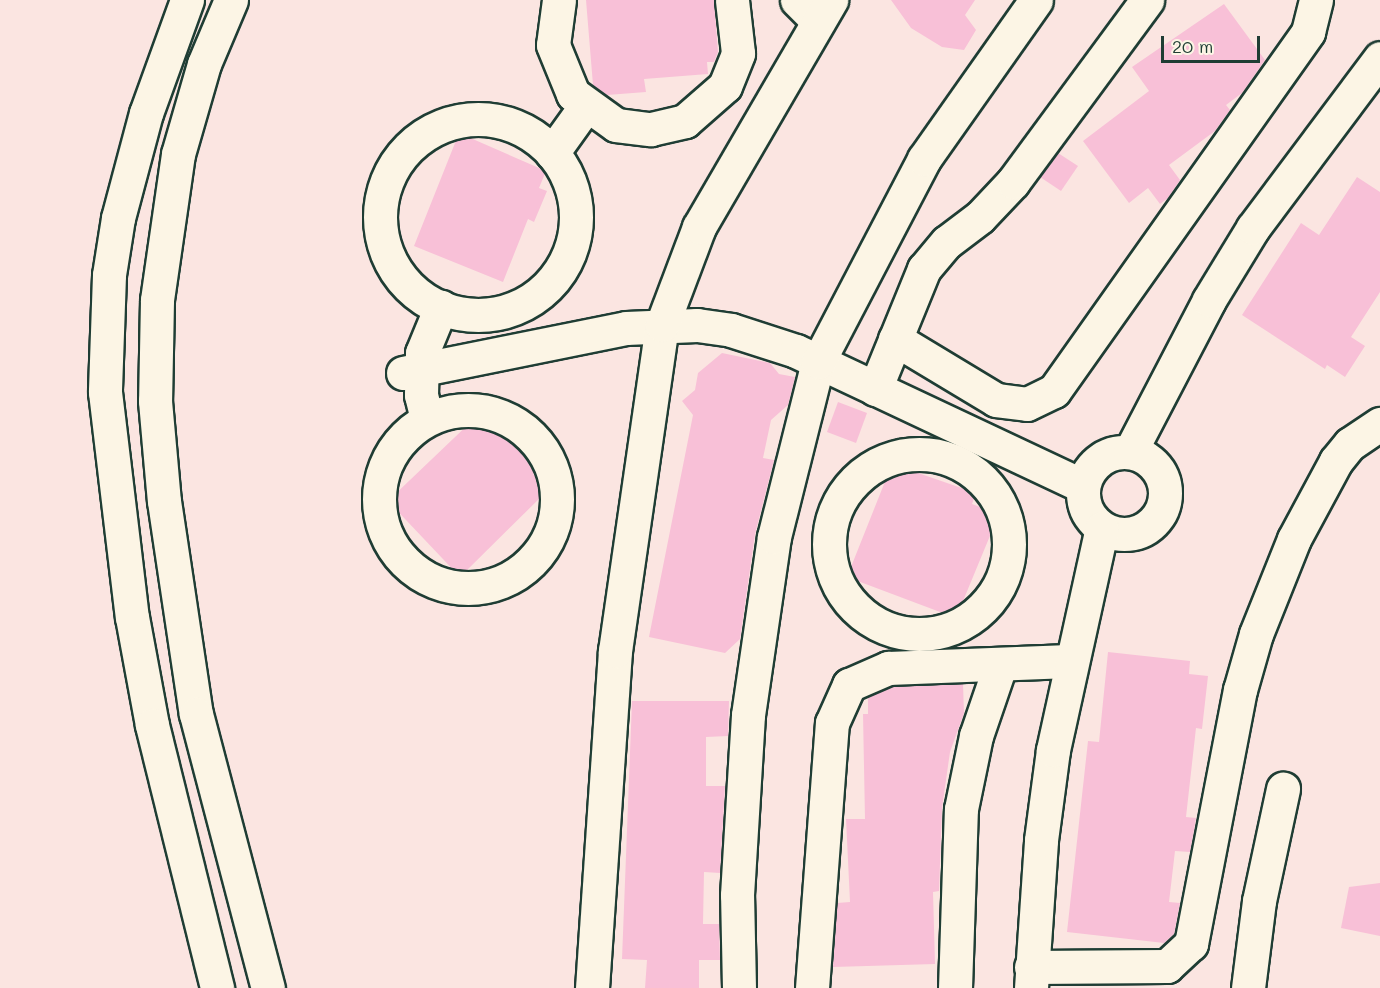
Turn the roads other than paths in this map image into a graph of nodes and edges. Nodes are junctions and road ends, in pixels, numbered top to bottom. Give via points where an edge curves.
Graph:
1 (187, 0) edge
2 (231, 0) edge
3 (560, 0) edge
4 (732, 0) edge
5 (1035, 0) edge
6 (1147, 0) edge
7 (1316, 0) edge
8 (815, 7) edge
9 (1380, 58) edge
10 (585, 107) junction
11 (552, 153) junction
12 (441, 307) junction
13 (663, 325) junction
14 (895, 339) junction
15 (818, 362) junction
16 (411, 372) junction
17 (875, 389) junction
18 (427, 419) junction
19 (1380, 424) edge
20 (969, 450) junction
21 (1130, 452) junction
22 (1083, 486) junction
23 (1102, 528) junction
24 (1069, 661) junction
25 (1000, 666) junction
26 (1283, 789) dead end
27 (1031, 978) edge
28 (217, 988) edge
29 (268, 988) edge
30 (592, 988) edge
31 (739, 988) edge
32 (812, 988) edge
33 (955, 988) edge
34 (1248, 988) edge

1 - 28 street via 146,112 118,218 109,275 105,392 132,617 152,725
2 - 29 street via 204,64 178,154 158,290 155,401 164,501 196,714
3 - 10 street via 553,27 556,63
4 - 10 street via 739,35 735,62 725,86 701,112 669,127 633,129 616,125
5 - 15 street via 924,159
6 - 14 street via 1013,182 934,255
7 - 14 street via 1308,32 1054,391 1027,404 996,400
8 - 13 street via 699,227
9 - 21 street via 1253,228 1198,319
10 - 11 street
11 - 12 street via 570,185 575,222 557,274 530,299 496,313 459,313
11 - 12 street via 523,130 469,119 434,129 404,152 385,184 383,240 398,273 424,299
12 - 16 street
13 - 15 street via 731,330
13 - 16 street
13 - 30 street via 615,651
14 - 17 street
15 - 17 street
15 - 31 street via 774,537 749,704 740,805
16 - 18 street
17 - 20 street
18 - 18 street via 460,410 493,413 523,429 549,462 557,504 549,537 529,564 500,582 467,589 434,582 405,564 386,536 378,503 383,469 400,440
19 - 27 street via 1350,444 1336,461 1294,539 1256,634 1230,735 1194,933 1185,953 1156,968
20 - 20 street via 1006,523 1007,564 994,594 970,618 940,631 907,633 876,623 850,602 834,573 830,540 845,493 868,469 898,456
20 - 22 street
21 - 22 street via 1099,459
21 - 23 street via 1146,457 1164,483 1159,515 1133,534
22 - 23 street via 1090,517
23 - 24 street
24 - 25 street
24 - 27 street via 1041,840
25 - 32 street via 888,668 861,676 841,696 832,723 821,832
25 - 33 street via 976,736 961,809
26 - 34 street via 1259,901

